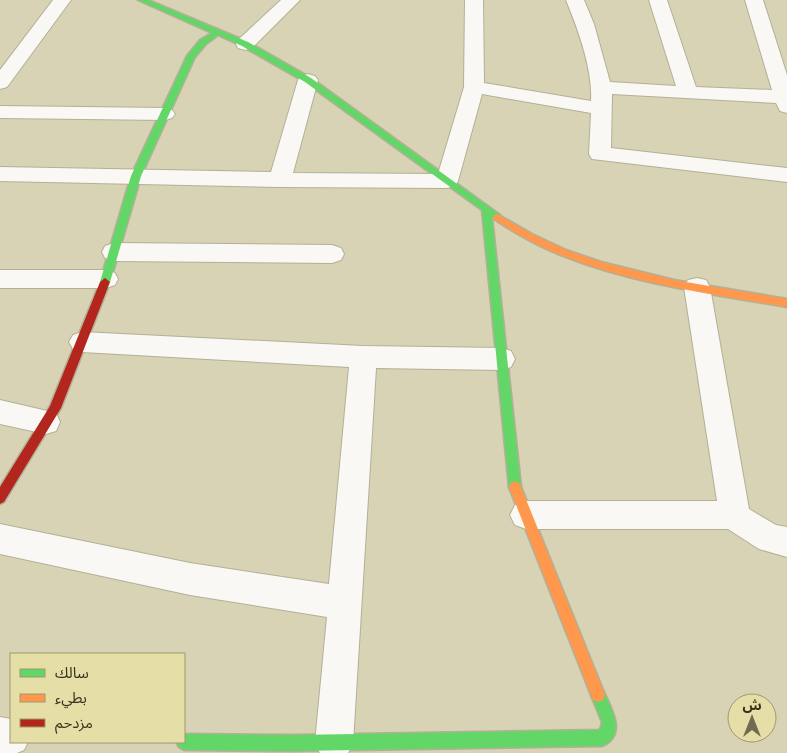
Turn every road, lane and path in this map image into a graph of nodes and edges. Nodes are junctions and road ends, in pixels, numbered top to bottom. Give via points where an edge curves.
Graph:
1 (62, 0) edge
2 (144, 0) edge
3 (291, 0) edge
4 (474, 0) edge
5 (575, 0) edge
6 (658, 0) edge
7 (754, 0) edge
8 (216, 33) junction
9 (245, 44) junction
10 (9, 60) edge
11 (308, 80) junction
12 (0, 83) edge
13 (474, 87) junction
14 (602, 88) junction
15 (784, 91) edge
16 (688, 93) junction
17 (601, 109) junction
18 (0, 112) edge
19 (165, 114) junction
20 (0, 174) edge
21 (787, 175) edge
22 (136, 176) junction
23 (280, 180) junction
24 (447, 180) junction
25 (486, 208) junction
26 (114, 252) junction
27 (332, 254) dead end
28 (0, 279) edge
29 (106, 280) junction
30 (697, 286) junction
31 (787, 303) edge
32 (82, 342) junction
33 (363, 357) junction
34 (501, 359) junction
35 (0, 412) edge
36 (46, 422) junction
37 (0, 498) edge
38 (526, 514) junction
39 (735, 515) junction
40 (0, 539) edge
41 (787, 542) edge
42 (344, 602) junction
43 (185, 742) edge
44 (334, 743) junction
45 (295, 748) edge

1 - 10 street
2 - 8 street
3 - 9 street
4 - 13 street
5 - 14 street via 585,24
6 - 16 street
7 - 15 street
8 - 9 street
8 - 19 street via 191,56
9 - 11 street
10 - 12 street
11 - 23 street
11 - 24 street
13 - 17 street
13 - 24 street
14 - 16 street
14 - 17 street
15 - 16 street
17 - 21 street via 600,154
18 - 19 street
19 - 22 street
20 - 22 street
22 - 23 street
22 - 26 street
23 - 24 street
24 - 25 street
25 - 30 street via 518,232 581,259 644,277
25 - 34 street
26 - 27 street
26 - 29 street
28 - 29 street
29 - 32 street
30 - 31 street
30 - 39 street
32 - 33 street
32 - 36 street
33 - 34 street
33 - 42 street
34 - 38 street via 515,487
35 - 36 street
36 - 37 street
38 - 39 street
38 - 44 street via 610,730 602,738
39 - 41 street via 770,538
40 - 42 street via 190,579
42 - 44 street
43 - 45 street
44 - 45 street

